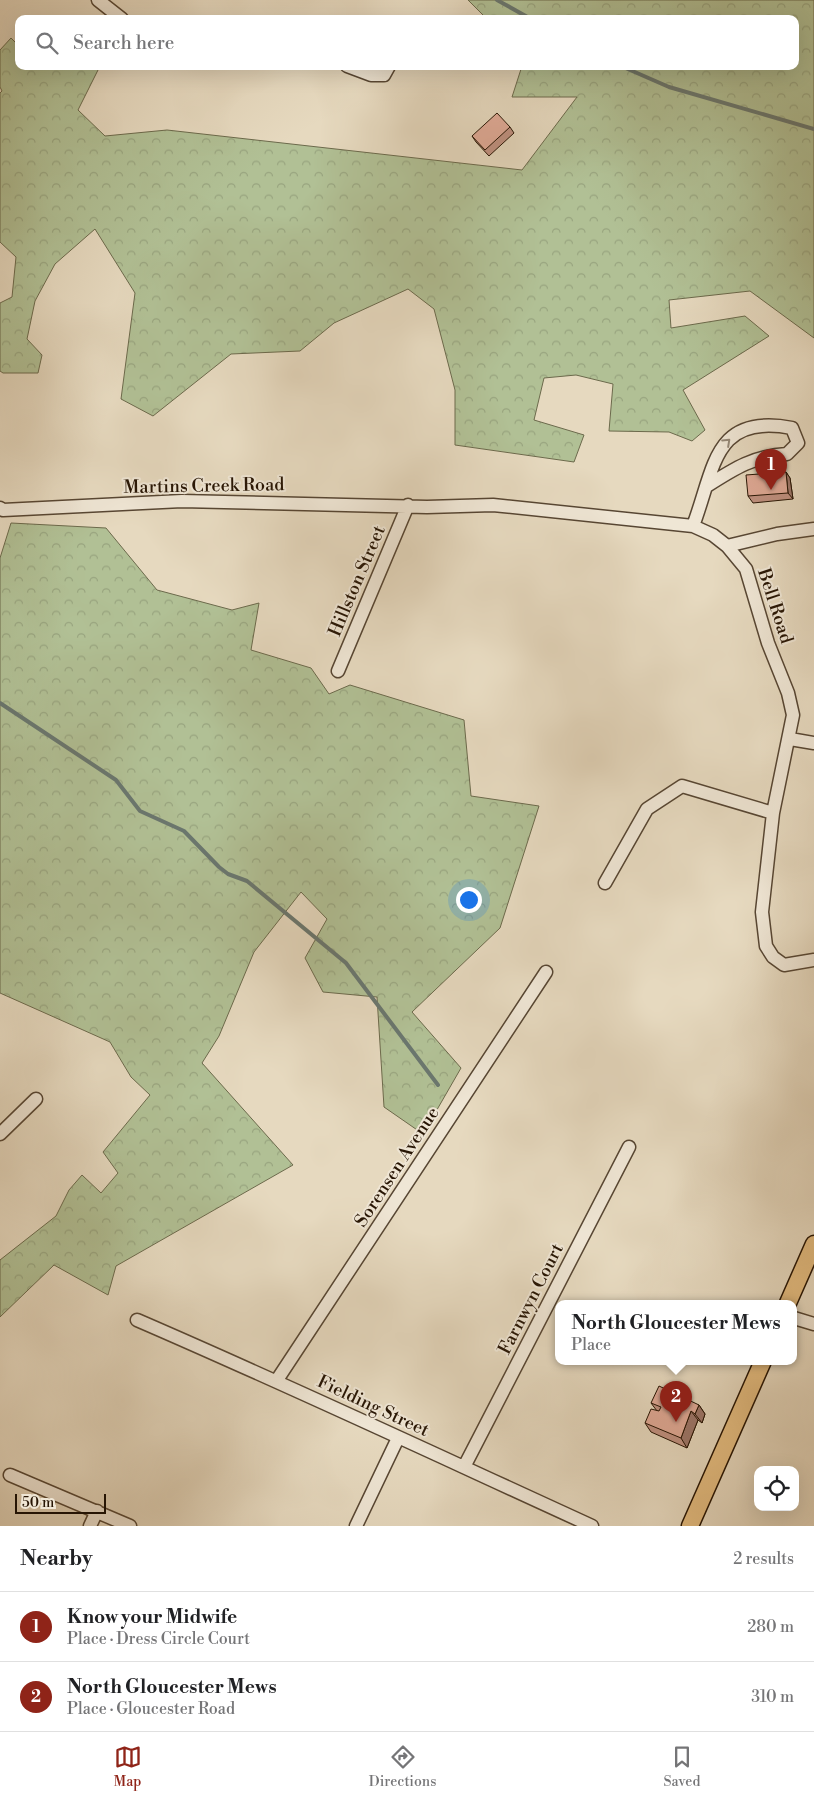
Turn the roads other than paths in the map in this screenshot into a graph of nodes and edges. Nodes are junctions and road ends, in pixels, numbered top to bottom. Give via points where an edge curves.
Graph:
1 (98, 0) edge
2 (117, 15) edge
3 (358, 70) edge
4 (387, 70) edge
5 (708, 486) junction
6 (408, 505) junction
7 (0, 508) edge
8 (693, 526) junction
9 (814, 529) edge
10 (727, 546) junction
11 (338, 670) dead end
12 (790, 739) junction
13 (814, 743) edge
14 (773, 813) junction
15 (605, 883) dead end
16 (814, 960) edge
17 (546, 972) dead end
18 (36, 1099) dead end
19 (0, 1134) edge
20 (629, 1147) dead end
21 (814, 1244) edge
22 (789, 1300) edge
23 (797, 1319) edge
24 (137, 1320) dead end
25 (814, 1324) edge
26 (761, 1365) edge
27 (277, 1380) junction
28 (398, 1438) junction
29 (464, 1467) junction
30 (10, 1475) dead end
31 (97, 1511) junction
32 (90, 1526) edge
33 (130, 1526) edge
34 (356, 1526) edge
35 (592, 1526) edge
36 (690, 1526) edge

1 - 2 street
3 - 4 street via 384,75
5 -> 5 street via 722,446 744,428 772,424 792,428 798,443 788,454 771,455 741,464
5 - 8 street
6 - 7 street, Martins Creek Road via 182,501
6 - 8 street, Bell Road via 493,505
6 - 11 street, Hillston Street
8 - 10 street, Bell Road
9 - 10 street
10 - 12 street, Bell Road via 746,569 768,643 788,693 793,715
12 - 13 street
12 - 14 street, Bell Road
14 - 15 street via 682,786 647,809
14 - 16 street, Bell Road via 762,912 766,946 784,965
17 - 27 street, Sorensen Avenue
18 - 19 street
20 - 29 street, Farnwyn Court
21 - 22 main road
23 - 25 street
24 - 27 street, Fielding Street
26 - 36 main road
27 - 28 street, Fielding Street
28 - 29 street, Fielding Street
28 - 34 street
29 - 35 street, Fielding Street
30 - 31 street
31 - 32 street
31 - 33 street

